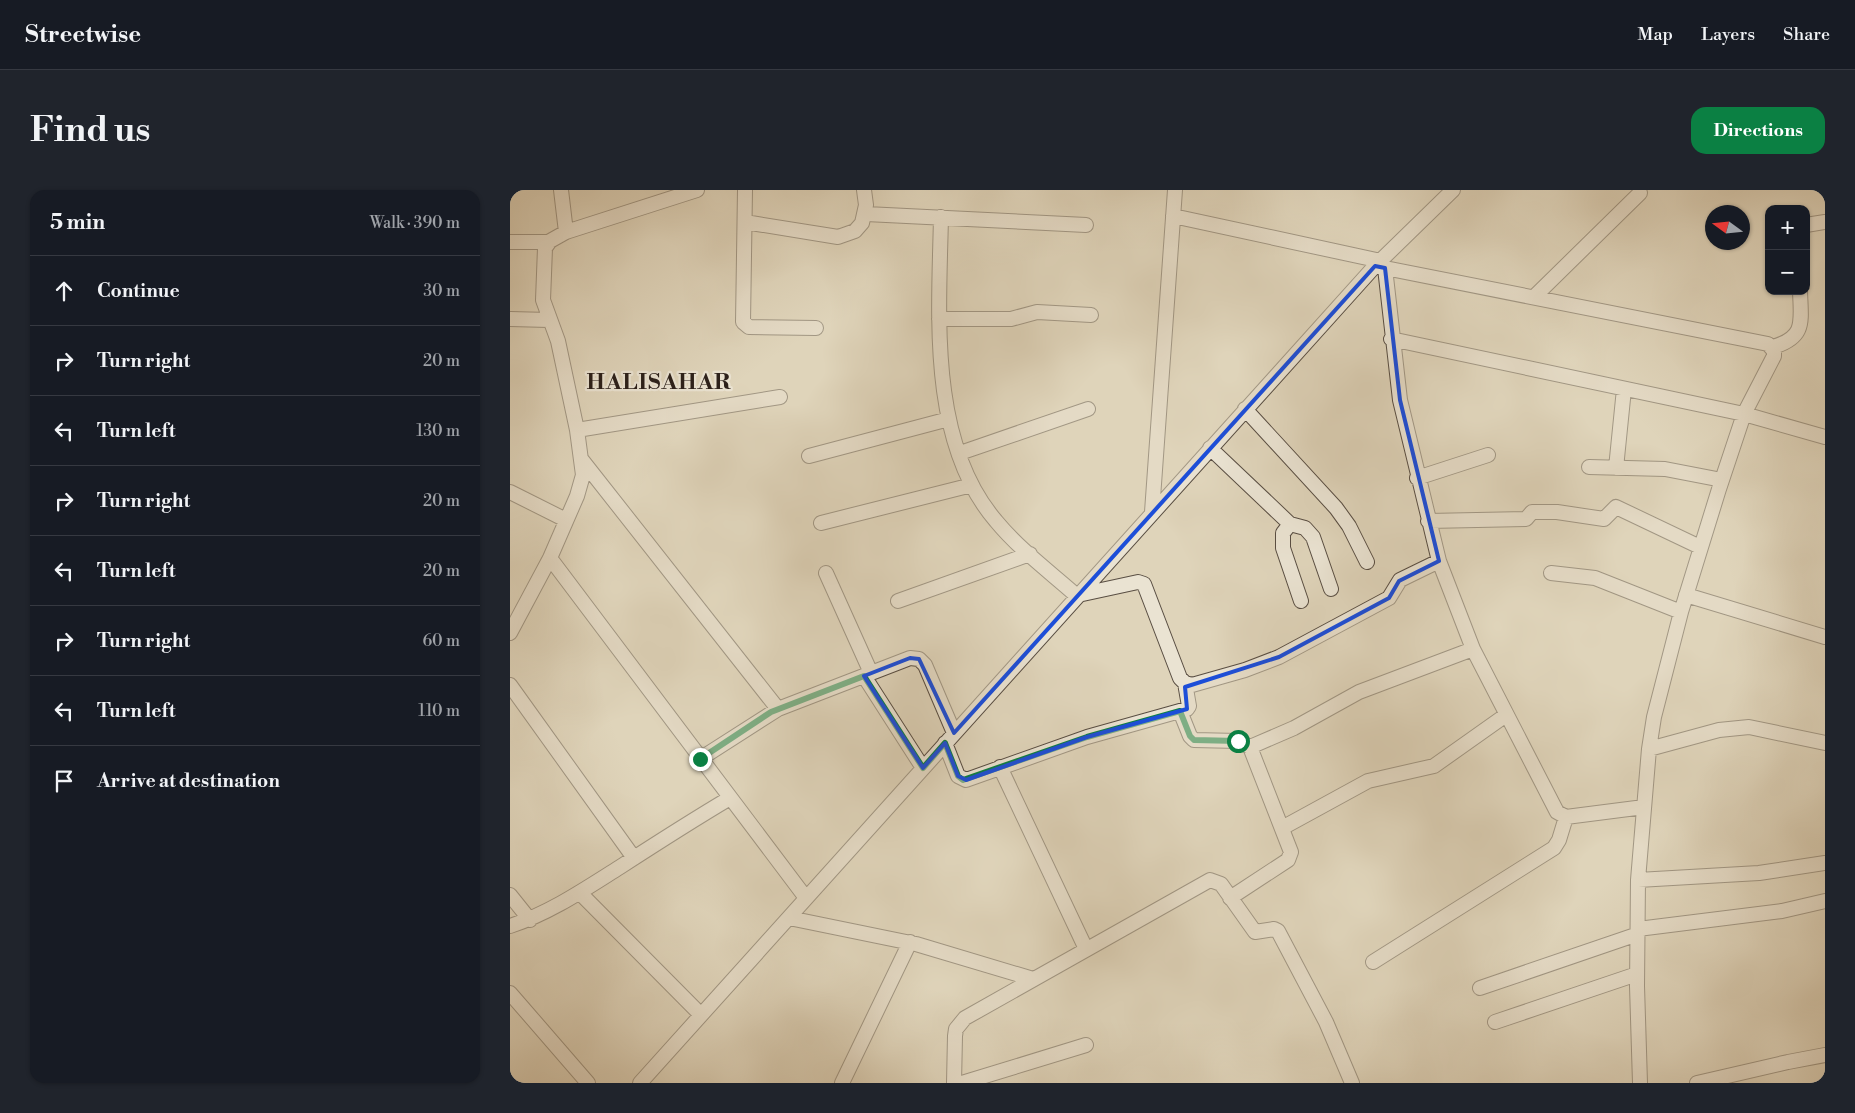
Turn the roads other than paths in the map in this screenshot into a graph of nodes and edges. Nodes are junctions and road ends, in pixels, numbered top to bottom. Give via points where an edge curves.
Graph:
1 (561, 190) edge
2 (697, 190) edge
3 (745, 190) edge
4 (864, 190) edge
5 (1175, 190) edge
6 (1453, 190) edge
7 (1640, 193) dead end
8 (866, 214) junction
9 (1173, 216) junction
10 (941, 217) junction
11 (745, 222) junction
12 (1825, 222) edge
13 (1810, 224) edge
14 (1086, 225) dead end
15 (566, 232) junction
16 (510, 242) edge
17 (549, 242) junction
18 (1380, 265) junction
19 (1800, 295) edge
20 (1534, 297) junction
21 (1091, 315) dead end
22 (510, 319) edge
23 (939, 319) junction
24 (549, 320) junction
25 (816, 328) dead end
26 (1391, 339) junction
27 (1773, 347) junction
28 (1624, 389) junction
29 (780, 397) dead end
30 (1088, 409) dead end
31 (1245, 410) junction
32 (1744, 414) junction
33 (950, 418) junction
34 (577, 430) junction
35 (1825, 437) edge
36 (1210, 448) junction
37 (960, 454) junction
38 (1488, 455) dead end
39 (809, 456) dead end
40 (582, 460) junction
41 (1589, 467) dead end
42 (1616, 468) junction
43 (1417, 478) junction
44 (1722, 480) junction
45 (972, 485) junction
46 (510, 492) edge
47 (1152, 512) junction
48 (566, 520) junction
49 (1428, 521) junction
50 (821, 522) dead end
51 (1290, 524) junction
52 (1700, 547) junction
53 (1030, 554) junction
54 (550, 558) junction
55 (1439, 561) junction
56 (1367, 562) dead end
57 (826, 573) dead end
58 (1551, 573) dead end
59 (1331, 589) dead end
60 (1686, 595) junction
61 (1078, 596) junction
62 (898, 601) dead end
63 (1301, 601) dead end
64 (1681, 612) junction
65 (510, 633) edge
66 (1825, 637) edge
67 (1473, 649) junction
68 (868, 675) junction
69 (1184, 683) junction
70 (510, 686) edge
71 (778, 709) junction
72 (1180, 711) junction
73 (1506, 715) junction
74 (949, 738) junction
75 (1825, 743) edge
76 (1250, 747) junction
77 (1649, 749) junction
78 (700, 759) junction
79 (1000, 767) junction
80 (923, 768) junction
81 (730, 798) junction
82 (1644, 807) junction
83 (1566, 817) junction
84 (1282, 828) junction
85 (634, 858) junction
86 (1825, 863) edge
87 (1638, 880) junction
88 (580, 893) junction
89 (510, 895) edge
90 (806, 898) junction
91 (1230, 898) junction
92 (1825, 902) edge
93 (788, 918) junction
94 (530, 920) junction
95 (510, 926) edge
96 (1638, 932) junction
97 (910, 942) junction
98 (1086, 949) junction
99 (1373, 962) dead end
100 (1638, 974) junction
101 (1033, 979) junction
102 (1480, 988) dead end
103 (510, 993) edge
104 (701, 1016) junction
105 (1495, 1022) dead end
106 (1086, 1045) dead end
107 (1825, 1056) edge
108 (588, 1083) edge
109 (640, 1083) edge
110 (842, 1083) edge
111 (954, 1083) edge
112 (962, 1083) edge
113 (1352, 1083) edge
114 (1640, 1083) edge
115 (1697, 1083) edge

1 - 15 street
2 - 15 street
3 - 11 street
4 - 8 street
5 - 9 street
6 - 18 street
7 - 20 street
8 - 10 street
8 - 11 street via 855,231 838,237
9 - 18 street
9 - 47 street
10 - 14 street
10 - 23 street
11 - 25 street via 743,322 749,327
12 - 13 street
15 - 17 street
16 - 17 street
17 - 24 street via 544,255 543,300
18 - 20 street
18 - 26 street
18 - 31 street
19 - 27 street via 1801,317 1795,336 1789,342
20 - 27 street
21 - 23 street via 1037,312 1011,319
22 - 24 street
23 - 33 street via 941,369
24 - 34 street via 558,341
26 - 28 street
26 - 43 street
27 - 32 street via 1774,356
28 - 32 street
28 - 42 street
29 - 34 street
30 - 37 street
31 - 36 street
31 - 56 street via 1336,508
32 - 35 street
32 - 44 street
33 - 37 street
33 - 39 street
34 - 40 street
36 - 47 street
36 - 51 street
37 - 45 street
38 - 43 street
40 - 48 street via 580,485
40 - 71 street
41 - 42 street
42 - 44 street via 1665,469
43 - 49 street
44 - 52 street
45 - 50 street
45 - 53 street via 995,521
46 - 48 street
47 - 61 street
48 - 54 street
49 - 52 street via 1526,519 1532,512 1604,519 1616,507
49 - 55 street
51 - 59 street via 1305,528 1313,537
51 - 63 street via 1283,533 1283,548
52 - 60 street
53 - 61 street
53 - 62 street
54 - 65 street
54 - 78 street
55 - 67 street
55 - 69 street via 1400,580 1389,598 1279,657 1192,685
57 - 68 street
58 - 64 street via 1595,578
60 - 64 street
60 - 66 street
61 - 69 street via 1138,582 1144,584
61 - 74 street
64 - 77 street via 1661,683
67 - 73 street
67 - 76 street via 1359,692 1294,728
68 - 71 street
68 - 74 street via 910,658 919,659 925,665
68 - 80 street
69 - 72 street via 1189,706
70 - 85 street
71 - 78 street
72 - 76 street via 1194,740 1238,741
72 - 79 street via 1087,737
73 - 83 street via 1553,806
73 - 84 street via 1434,766 1368,782
74 - 79 street via 960,779 966,780
74 - 80 street
75 - 77 street via 1749,727 1719,730
76 - 84 street
77 - 82 street
78 - 81 street
79 - 98 street
80 - 90 street
81 - 85 street
81 - 90 street
82 - 83 street
82 - 87 street
83 - 99 street via 1560,840 1554,848
84 - 91 street via 1291,852 1290,858
85 - 88 street
86 - 87 street via 1759,873
87 - 96 street
88 - 94 street
88 - 104 street
89 - 94 street
90 - 93 street
91 - 98 street via 1221,884 1210,880
91 - 113 street via 1255,932 1278,931 1329,1029
92 - 96 street
93 - 97 street
93 - 104 street
94 - 95 street
96 - 100 street
96 - 102 street
97 - 101 street
97 - 110 street
98 - 101 street
100 - 105 street
100 - 114 street
101 - 111 street via 960,1022 955,1036
103 - 108 street
104 - 109 street
106 - 112 street
107 - 115 street

